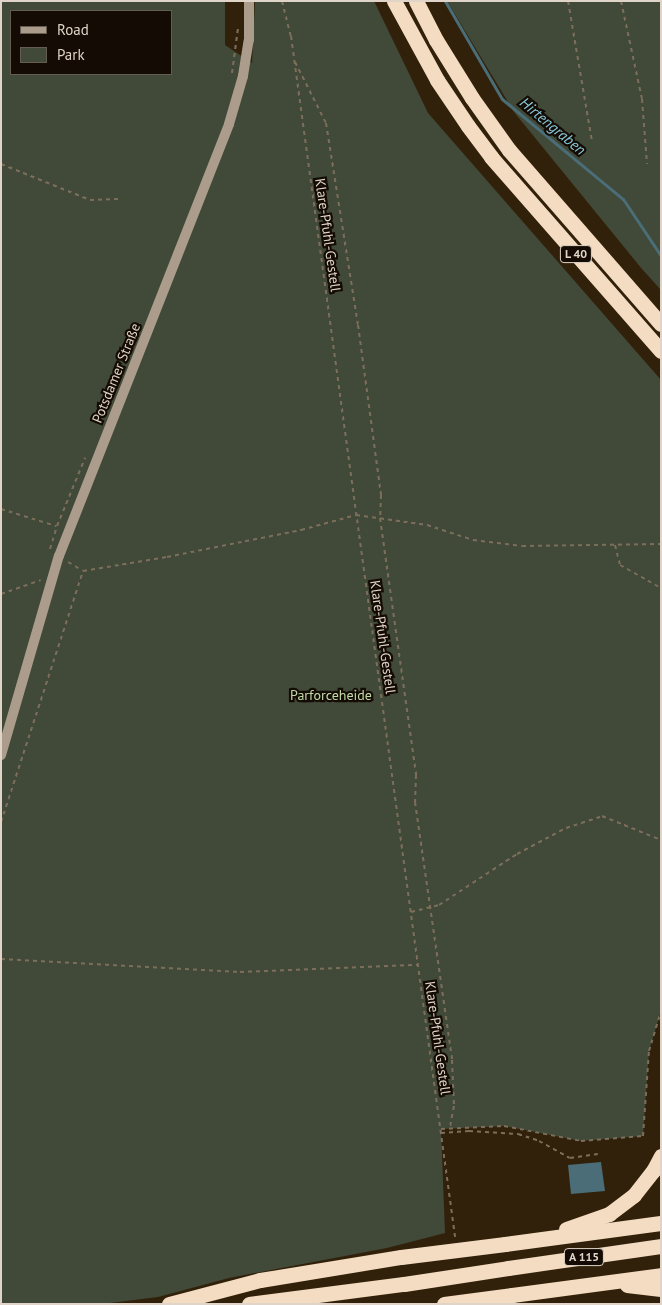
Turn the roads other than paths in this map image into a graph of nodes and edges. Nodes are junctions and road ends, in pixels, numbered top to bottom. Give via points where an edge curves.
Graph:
1 (249, 1) edge
2 (394, 1) edge
3 (416, 1) edge
4 (661, 324) edge
5 (661, 351) edge
6 (1, 755) edge
7 (661, 1156) edge
8 (661, 1223) edge
9 (537, 1239) junction
10 (661, 1246) edge
11 (661, 1275) edge
12 (609, 1282) junction
13 (661, 1288) edge
14 (169, 1304) edge
15 (249, 1304) edge
16 (444, 1304) edge

1 - 6 street, Potsdamer Straße via 249,40 230,124 59,556
2 - 5 highway, L 40 via 437,80 491,157
3 - 4 highway, L 40 via 472,98 509,150
7 - 9 highway via 634,1195 609,1214
8 - 9 highway
9 - 14 highway, bridge via 260,1280
10 - 15 highway, A 115, bridge
11 - 12 highway, A 115
12 - 13 highway
12 - 16 highway, A 115, bridge

